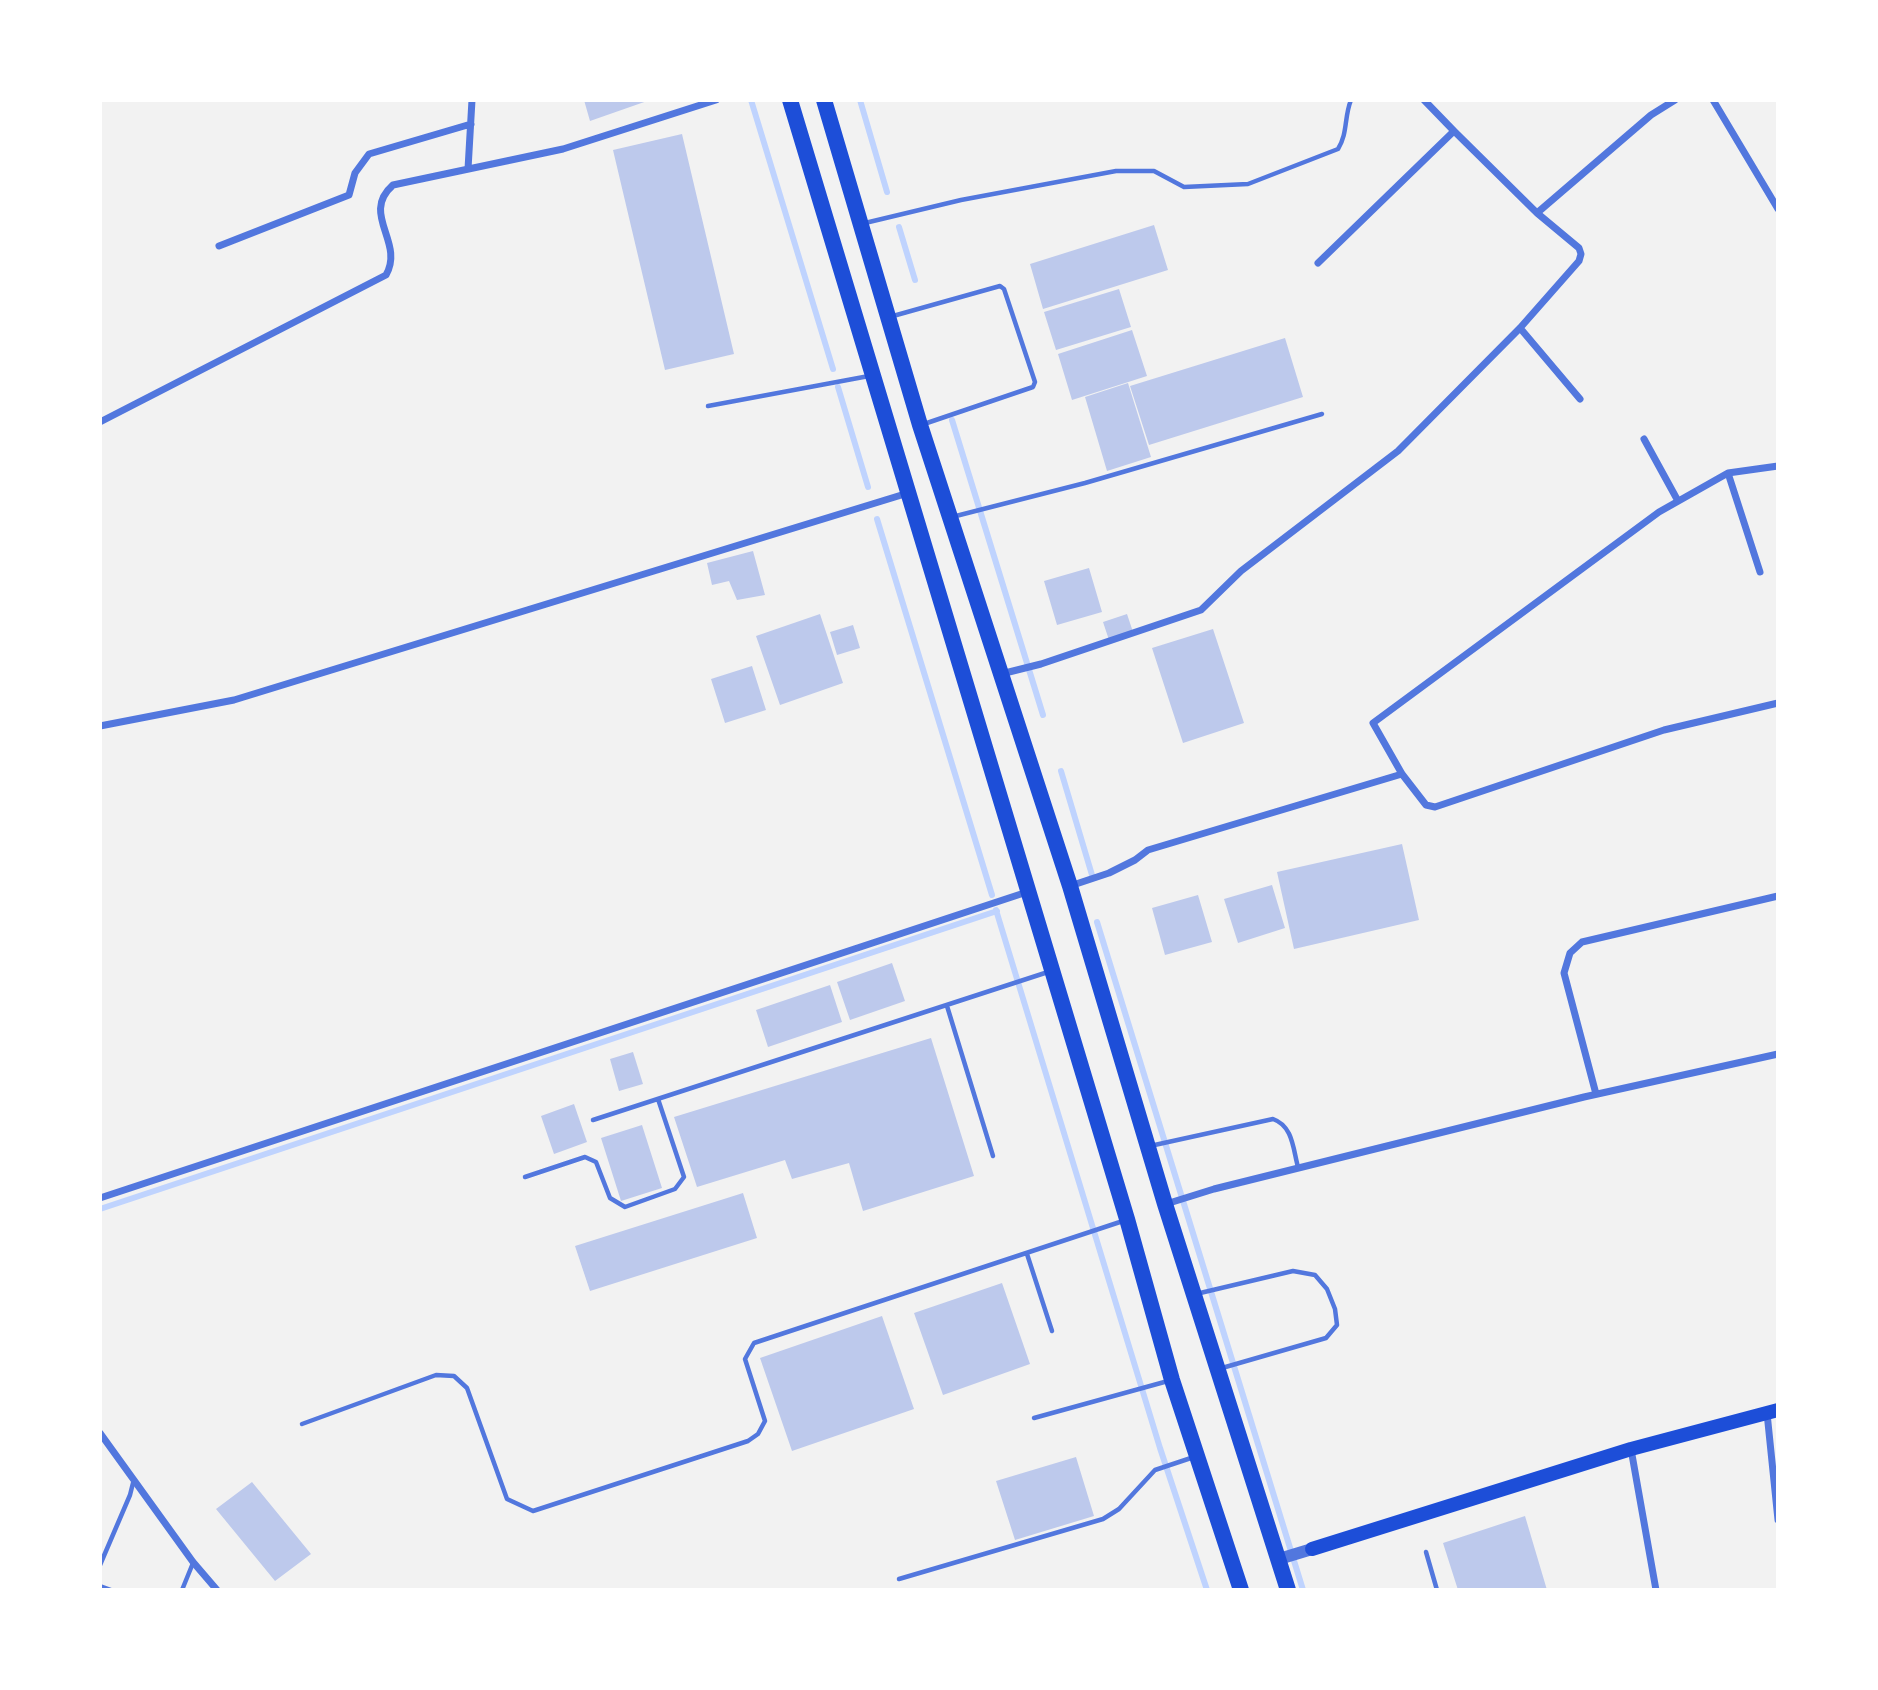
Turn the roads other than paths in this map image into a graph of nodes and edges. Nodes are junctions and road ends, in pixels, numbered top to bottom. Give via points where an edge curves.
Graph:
1 (472, 100) edge
2 (716, 100) edge
3 (790, 100) edge
4 (824, 100) edge
5 (1351, 100) edge
6 (1424, 100) edge
7 (1675, 100) edge
8 (1713, 100) edge
9 (471, 124) junction
10 (1454, 131) junction
11 (468, 169) junction
12 (1778, 209) edge
13 (1537, 214) junction
14 (861, 224) junction
15 (219, 246) dead end
16 (1318, 264) dead end
17 (888, 317) junction
18 (1520, 328) junction
19 (873, 375) junction
20 (1580, 399) dead end
21 (708, 406) dead end
22 (1322, 414) dead end
23 (100, 422) edge
24 (920, 425) junction
25 (1644, 439) dead end
26 (1778, 466) edge
27 (1728, 473) junction
28 (908, 492) junction
29 (1678, 501) junction
30 (955, 516) junction
31 (1760, 572) dead end
32 (1008, 672) junction
33 (1778, 703) edge
34 (100, 726) edge
35 (1402, 775) junction
36 (1074, 885) junction
37 (1027, 892) junction
38 (1778, 896) edge
39 (1052, 971) junction
40 (947, 1006) junction
41 (1778, 1054) edge
42 (1595, 1094) junction
43 (658, 1099) junction
44 (593, 1120) dead end
45 (1148, 1147) junction
46 (993, 1156) dead end
47 (1298, 1168) junction
48 (526, 1177) dead end
49 (100, 1198) edge
50 (1165, 1204) junction
51 (1127, 1219) junction
52 (1027, 1254) junction
53 (1200, 1293) junction
54 (1052, 1331) dead end
55 (1222, 1368) junction
56 (1172, 1380) junction
57 (1773, 1412) edge
58 (1034, 1418) dead end
59 (302, 1424) dead end
60 (100, 1433) edge
61 (1631, 1449) junction
62 (1198, 1456) junction
63 (134, 1479) junction
64 (1778, 1520) edge
65 (1312, 1549) joint
66 (1426, 1552) dead end
67 (1283, 1558) junction
68 (193, 1562) junction
69 (100, 1565) edge
70 (899, 1579) dead end
71 (100, 1586) edge
72 (111, 1590) edge
73 (182, 1590) edge
74 (216, 1590) edge
75 (1241, 1590) edge
76 (1288, 1590) edge
77 (1437, 1590) edge
78 (1656, 1590) edge

1 - 9 street
2 - 11 street via 562,149
3 - 19 main road
4 - 14 main road
5 - 14 lane via 1338,149 1248,184 1184,187 1154,171 1116,171
6 - 10 street
7 - 13 street via 1651,115
8 - 12 street
9 - 11 street
9 - 15 street via 369,154 355,173 349,195
10 - 13 street
10 - 16 street
11 - 23 street via 393,185 386,191 379,211 392,256 386,275
13 - 18 street via 1581,254
14 - 17 main road
17 - 24 main road
17 - 24 lane via 1000,286 1035,382 1033,387
18 - 20 street
18 - 32 street via 1398,451 1241,571 1209,605
19 - 21 lane
19 - 28 main road
22 - 30 lane
24 - 30 main road
25 - 29 street
26 - 27 street
27 - 29 street
27 - 31 street
28 - 34 street via 234,700
28 - 37 main road
29 - 35 street via 1373,723
30 - 32 main road
32 - 36 main road
33 - 35 street via 1664,730 1435,807 1426,805
35 - 36 street via 1148,850
36 - 45 main road
37 - 39 main road
37 - 49 street
38 - 42 street via 1582,942 1570,953 1564,973
39 - 40 lane
39 - 51 main road
40 - 43 lane
40 - 46 lane
41 - 42 street
42 - 47 street
43 - 44 lane
43 - 48 lane via 684,1177 675,1189 625,1207 610,1198 596,1162 585,1157
45 - 47 lane via 1273,1119 1287,1128
45 - 50 main road
47 - 50 street
50 - 53 main road
51 - 52 lane
51 - 56 main road
52 - 54 lane
52 - 59 lane via 754,1343 745,1359 765,1421 758,1434 533,1511 507,1499 467,1388 454,1376 436,1376
53 - 55 main road
53 - 55 lane via 1293,1271 1315,1275 1335,1309 1337,1325 1326,1338
55 - 67 main road
56 - 58 lane
56 - 62 main road
57 - 61 main road
57 - 64 street
60 - 63 street
61 - 65 main road
61 - 78 street
62 - 70 lane via 1155,1470 1119,1509 1103,1519
62 - 75 main road
63 - 68 street
63 - 69 lane
65 - 67 street
66 - 77 lane
67 - 76 main road
68 - 73 lane
68 - 74 street
71 - 72 lane

